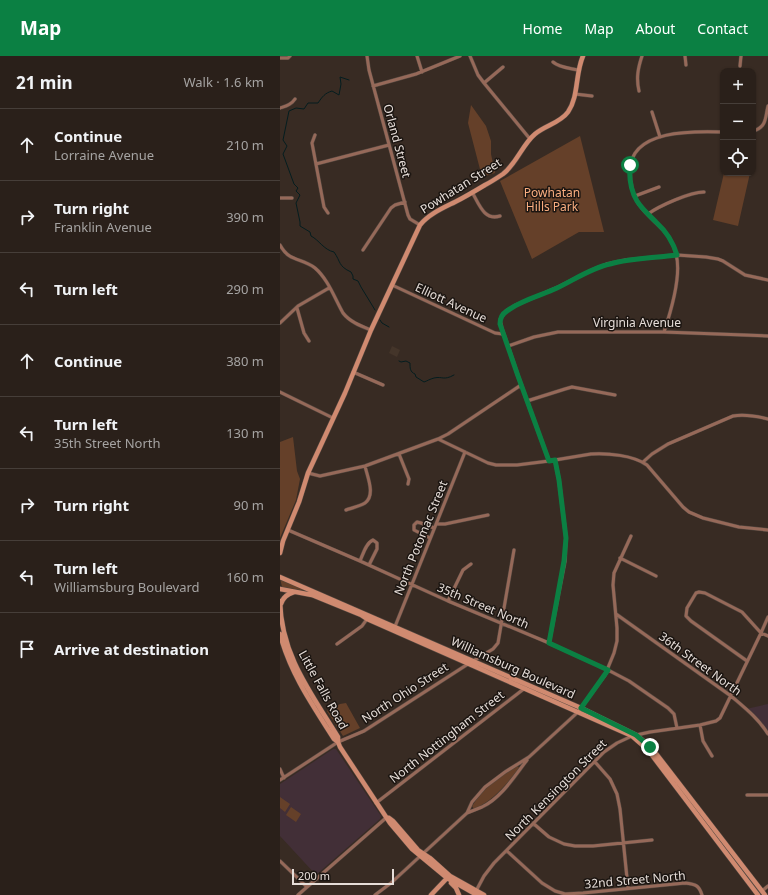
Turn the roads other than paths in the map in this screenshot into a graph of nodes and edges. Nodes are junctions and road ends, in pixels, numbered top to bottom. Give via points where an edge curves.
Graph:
1 (290, 56) edge
2 (367, 56) edge
3 (416, 56) edge
4 (460, 56) edge
5 (470, 56) edge
6 (583, 56) edge
7 (642, 56) edge
8 (685, 56) edge
9 (741, 56) edge
10 (280, 58) edge
11 (553, 62) dead end
12 (686, 65) dead end
13 (740, 66) dead end
14 (503, 67) dead end
15 (578, 70) junction
16 (422, 72) junction
17 (484, 83) junction
18 (373, 86) junction
19 (639, 91) dead end
20 (575, 94) junction
21 (592, 96) dead end
22 (295, 99) dead end
23 (768, 106) edge
24 (280, 108) edge
25 (652, 112) dead end
26 (756, 129) edge
27 (720, 132) edge
28 (315, 135) dead end
29 (660, 137) junction
30 (530, 139) junction
31 (389, 145) junction
32 (316, 164) junction
33 (659, 187) dead end
34 (472, 192) junction
35 (704, 192) dead end
36 (635, 196) junction
37 (280, 198) edge
38 (292, 198) dead end
39 (405, 202) junction
40 (328, 214) dead end
41 (648, 214) junction
42 (500, 216) dead end
43 (420, 225) junction
44 (280, 245) edge
45 (363, 250) dead end
46 (677, 255) junction
47 (768, 280) edge
48 (392, 285) junction
49 (329, 288) junction
50 (297, 308) junction
51 (280, 323) edge
52 (371, 330) junction
53 (664, 332) junction
54 (503, 334) junction
55 (768, 336) edge
56 (309, 341) dead end
57 (508, 346) junction
58 (353, 372) junction
59 (382, 385) dead end
60 (521, 385) junction
61 (280, 393) edge
62 (615, 394) dead end
63 (527, 401) junction
64 (333, 418) junction
65 (768, 419) edge
66 (438, 438) junction
67 (465, 452) junction
68 (399, 454) junction
69 (555, 460) junction
70 (549, 461) junction
71 (643, 462) junction
72 (365, 466) junction
73 (308, 473) junction
74 (408, 484) dead end
75 (346, 510) dead end
76 (488, 516) dead end
77 (435, 526) junction
78 (288, 530) junction
79 (768, 530) edge
80 (631, 536) dead end
81 (430, 538) junction
82 (281, 543) edge
83 (514, 550) dead end
84 (280, 552) edge
85 (620, 558) junction
86 (360, 561) junction
87 (471, 564) dead end
88 (369, 565) junction
89 (280, 576) edge
90 (656, 576) dead end
91 (412, 585) junction
92 (280, 589) edge
93 (295, 592) junction
94 (448, 600) junction
95 (280, 601) edge
96 (280, 607) edge
97 (616, 614) junction
98 (368, 617) junction
99 (768, 617) edge
100 (501, 623) junction
101 (394, 629) junction
102 (762, 633) junction
103 (280, 634) edge
104 (768, 636) edge
105 (549, 643) junction
106 (337, 644) dead end
107 (473, 661) junction
108 (747, 661) junction
109 (468, 664) junction
110 (608, 670) junction
111 (526, 687) junction
112 (731, 696) junction
113 (579, 710) junction
114 (700, 725) junction
115 (677, 728) junction
116 (768, 734) edge
117 (634, 735) junction
118 (338, 742) junction
119 (712, 756) dead end
120 (529, 757) junction
121 (595, 762) junction
122 (280, 769) edge
123 (284, 778) junction
124 (280, 780) edge
125 (768, 795) edge
126 (747, 796) dead end
127 (376, 803) junction
128 (467, 813) junction
129 (387, 818) junction
130 (534, 824) junction
131 (652, 840) dead end
132 (623, 843) junction
133 (507, 851) junction
134 (422, 855) junction
135 (280, 861) edge
136 (449, 877) junction
137 (768, 886) edge
138 (307, 887) junction
139 (628, 888) junction
140 (476, 894) edge
141 (583, 894) edge
142 (760, 894) edge
143 (298, 895) edge
144 (375, 895) edge
145 (431, 895) edge
146 (459, 895) edge
147 (484, 895) edge
148 (702, 895) edge

1 - 10 street
2 - 18 street, Orland Street
3 - 16 street
4 - 16 street
5 - 17 street
6 - 15 street, Powhatan Street
7 - 19 street via 637,75
8 - 12 street
9 - 13 street
11 - 15 street via 558,66
14 - 17 street
15 - 20 street, Powhatan Street
16 - 18 street
17 - 30 street
18 - 31 street, Orland Street
20 - 21 street
20 - 30 street, Powhatan Street via 571,107 564,116
22 - 24 street via 292,104
23 - 26 street via 764,123 761,128
25 - 29 street
27 - 29 street via 677,133
28 - 32 street via 312,143
29 - 36 street via 642,146 633,156 630,175
30 - 34 street, Powhatan Street via 503,174
31 - 32 street
31 - 39 street, Orland Street
32 - 40 street via 324,206
33 - 36 street
34 - 42 street via 486,214
34 - 43 street, Powhatan Street via 430,215
35 - 41 street via 694,192
36 - 41 street
37 - 38 street
39 - 43 street, Orland Street via 409,218
39 - 45 street via 391,208
41 - 46 street via 667,234
43 - 48 street, Powhatan Street
44 - 49 street via 288,256 315,268
46 - 47 street via 718,259 745,275
46 - 53 street via 676,281
46 - 54 street via 621,261 594,269 508,309 500,320
48 - 52 street, Powhatan Street
48 - 54 street, Elliott Avenue via 495,333
49 - 50 street
49 - 52 street via 345,316
50 - 51 street
50 - 56 street
52 - 58 street, Powhatan Street
53 - 55 street, Virginia Avenue
53 - 57 street, Virginia Avenue via 558,332
54 - 57 street
57 - 60 street
58 - 59 street
58 - 64 street, Powhatan Street
60 - 63 street
60 - 66 street via 448,434
61 - 64 street
62 - 63 street via 572,387
63 - 70 street
64 - 73 street, Powhatan Street
65 - 71 street via 733,416 660,448
66 - 67 street
66 - 68 street
67 - 70 street via 488,463 503,466
67 - 77 street, North Potomac Street
68 - 72 street
68 - 74 street via 409,479
69 - 70 street
69 - 71 street via 599,454
69 - 105 street via 566,538
71 - 79 street via 689,512 730,525
72 - 73 street via 320,476
72 - 75 street via 369,482 369,500
73 - 78 street, Powhatan Street
76 - 77 street
77 - 81 street, North Potomac Street
77 - 81 street via 417,522 414,525 414,530
78 - 82 street, Powhatan Street
78 - 86 street, 35th Street North
80 - 85 street
81 - 91 street, North Potomac Street
82 - 84 street, Powhatan Street
83 - 100 street, North Ohio Street
85 - 90 street
85 - 97 street via 614,572 613,585
86 - 88 street, 35th Street North
86 - 88 street via 368,544 373,540 377,543 377,548
87 - 94 street via 463,570
88 - 91 street, 35th Street North
89 - 98 street, Williamsburg Boulevard
91 - 94 street, 35th Street North
91 - 101 street, North Potomac Street
92 - 93 street, Williamsburg Boulevard
93 - 96 street via 283,598
93 - 98 street, Williamsburg Boulevard via 312,595
94 - 100 street, 35th Street North
95 - 96 street, Little Falls Road
96 - 118 street, Little Falls Road via 286,642 294,664 338,737
97 - 110 street via 617,641
97 - 112 street, 36th Street North
98 - 101 street, Williamsburg Boulevard
98 - 106 street via 362,626
99 - 102 street, North Kensington Street
100 - 105 street, 35th Street North
100 - 107 street, North Ohio Street via 498,643
101 - 107 street, Williamsburg Boulevard
101 - 109 street, Williamsburg Boulevard
102 - 104 street
102 - 108 street, North Kensington Street
102 - 108 street via 742,612 699,592 687,608 686,616 691,621
103 - 118 street, Little Falls Road via 296,677
105 - 110 street, 35th Street North
107 - 109 street, North Ohio Street
107 - 111 street, Williamsburg Boulevard
108 - 112 street, North Kensington Street
109 - 111 street, Williamsburg Boulevard
109 - 118 street, North Ohio Street via 364,731
110 - 113 street
110 - 115 street, 35th Street North via 668,708 674,714
111 - 113 street, Williamsburg Boulevard
111 - 127 street, North Nottingham Street
112 - 114 street, North Kensington Street via 716,722
112 - 116 street, 36th Street North via 762,724
113 - 117 street, Williamsburg Boulevard
113 - 120 street
114 - 115 street, North Kensington Street
114 - 119 street via 703,741
115 - 117 street, North Kensington Street
117 - 121 street, North Kensington Street via 604,752
117 - 142 street, Williamsburg Boulevard via 650,747
118 - 123 street, North Ohio Street
118 - 127 street, Little Falls Road
120 - 128 street via 485,787 472,802
120 - 128 street via 495,798 483,807
121 - 130 street, North Kensington Street
121 - 132 street via 610,779 617,794
122 - 123 street
123 - 124 street, North Ohio Street
125 - 126 street
127 - 129 street, Little Falls Road
128 - 134 street
129 - 134 street, Little Falls Road via 393,821
129 - 138 street
130 - 132 street via 549,837 564,844 593,846
130 - 133 street, North Kensington Street
131 - 132 street
132 - 139 street
133 - 140 street, North Kensington Street via 484,876
133 - 141 street, 32nd Street North via 554,891
134 - 136 street, Little Falls Road via 430,858
134 - 144 street
135 - 138 street
136 - 140 street, Little Falls Road
136 - 145 street
136 - 146 street
137 - 142 street
138 - 143 street
139 - 141 street, 32nd Street North
139 - 148 street, 32nd Street North via 685,883 695,884
140 - 147 street, Little Falls Road

